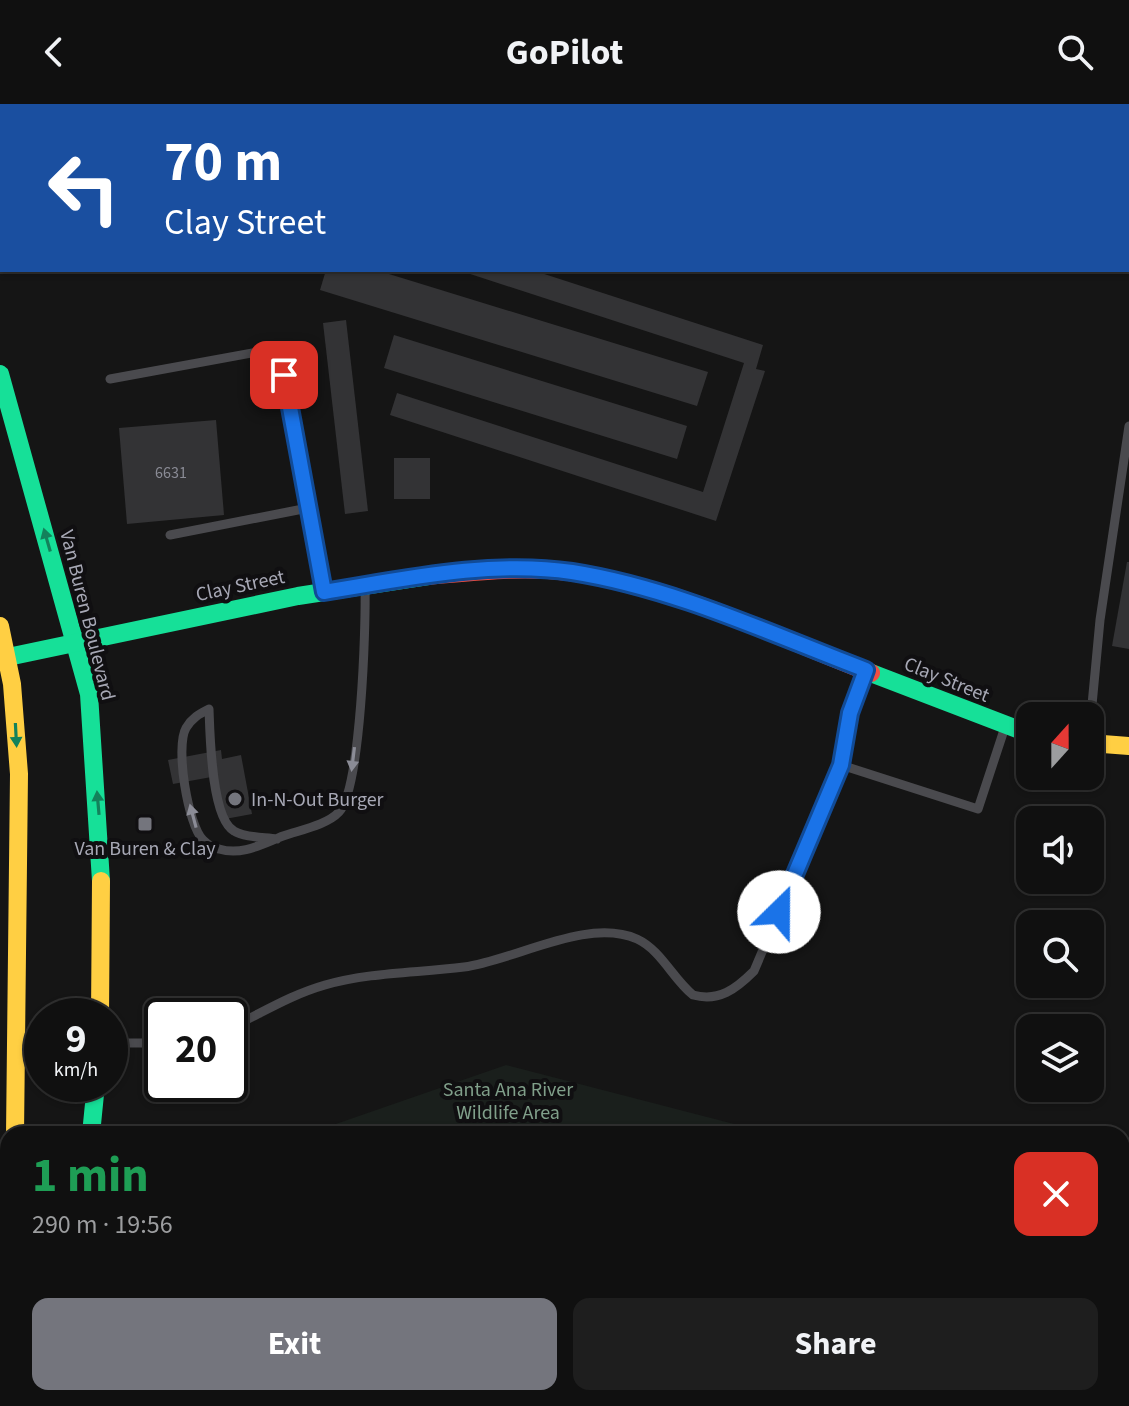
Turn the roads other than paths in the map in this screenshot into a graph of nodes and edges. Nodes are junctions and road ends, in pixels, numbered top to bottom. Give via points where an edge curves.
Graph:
1 (0, 374) edge
2 (110, 379) dead end
3 (1129, 426) edge
4 (308, 508) junction
5 (170, 535) dead end
6 (365, 585) junction
7 (324, 592) junction
8 (0, 626) edge
9 (77, 641) junction
10 (8, 657) junction
11 (866, 670) junction
12 (1092, 702) edge
13 (1005, 727) junction
14 (1016, 730) edge
15 (1104, 744) edge
16 (1129, 746) edge
17 (841, 765) junction
18 (277, 839) junction
19 (100, 998) edge
20 (248, 1018) edge
21 (94, 1102) edge
22 (15, 1126) edge
23 (92, 1126) edge

9 -> 1 main road, Van Buren Boulevard
2 - 4 lane via 279,348
3 - 12 lane
4 - 5 lane
4 - 7 lane
6 - 7 main road, Clay Street
6 - 11 main road, Clay Street via 516,568 570,572 663,593
6 -> 18 lane via 363,681 349,792 339,812
7 - 9 main road, Clay Street
8 - 10 main road
9 - 10 main road, Clay Street
19 -> 9 main road, Van Buren Boulevard via 100,828 89,694
10 -> 22 main road via 20,816
11 - 13 main road, Clay Street
11 - 17 lane via 850,713
13 - 14 main road, Clay Street
13 - 17 lane via 978,809
15 - 16 main road
17 - 20 lane via 754,971 717,997 693,995 651,949 611,932 464,967 353,977 272,1004
18 -> 18 lane via 234,852 204,842 197,831 181,748 185,730 197,715 209,709 224,821 234,831
21 - 23 main road

